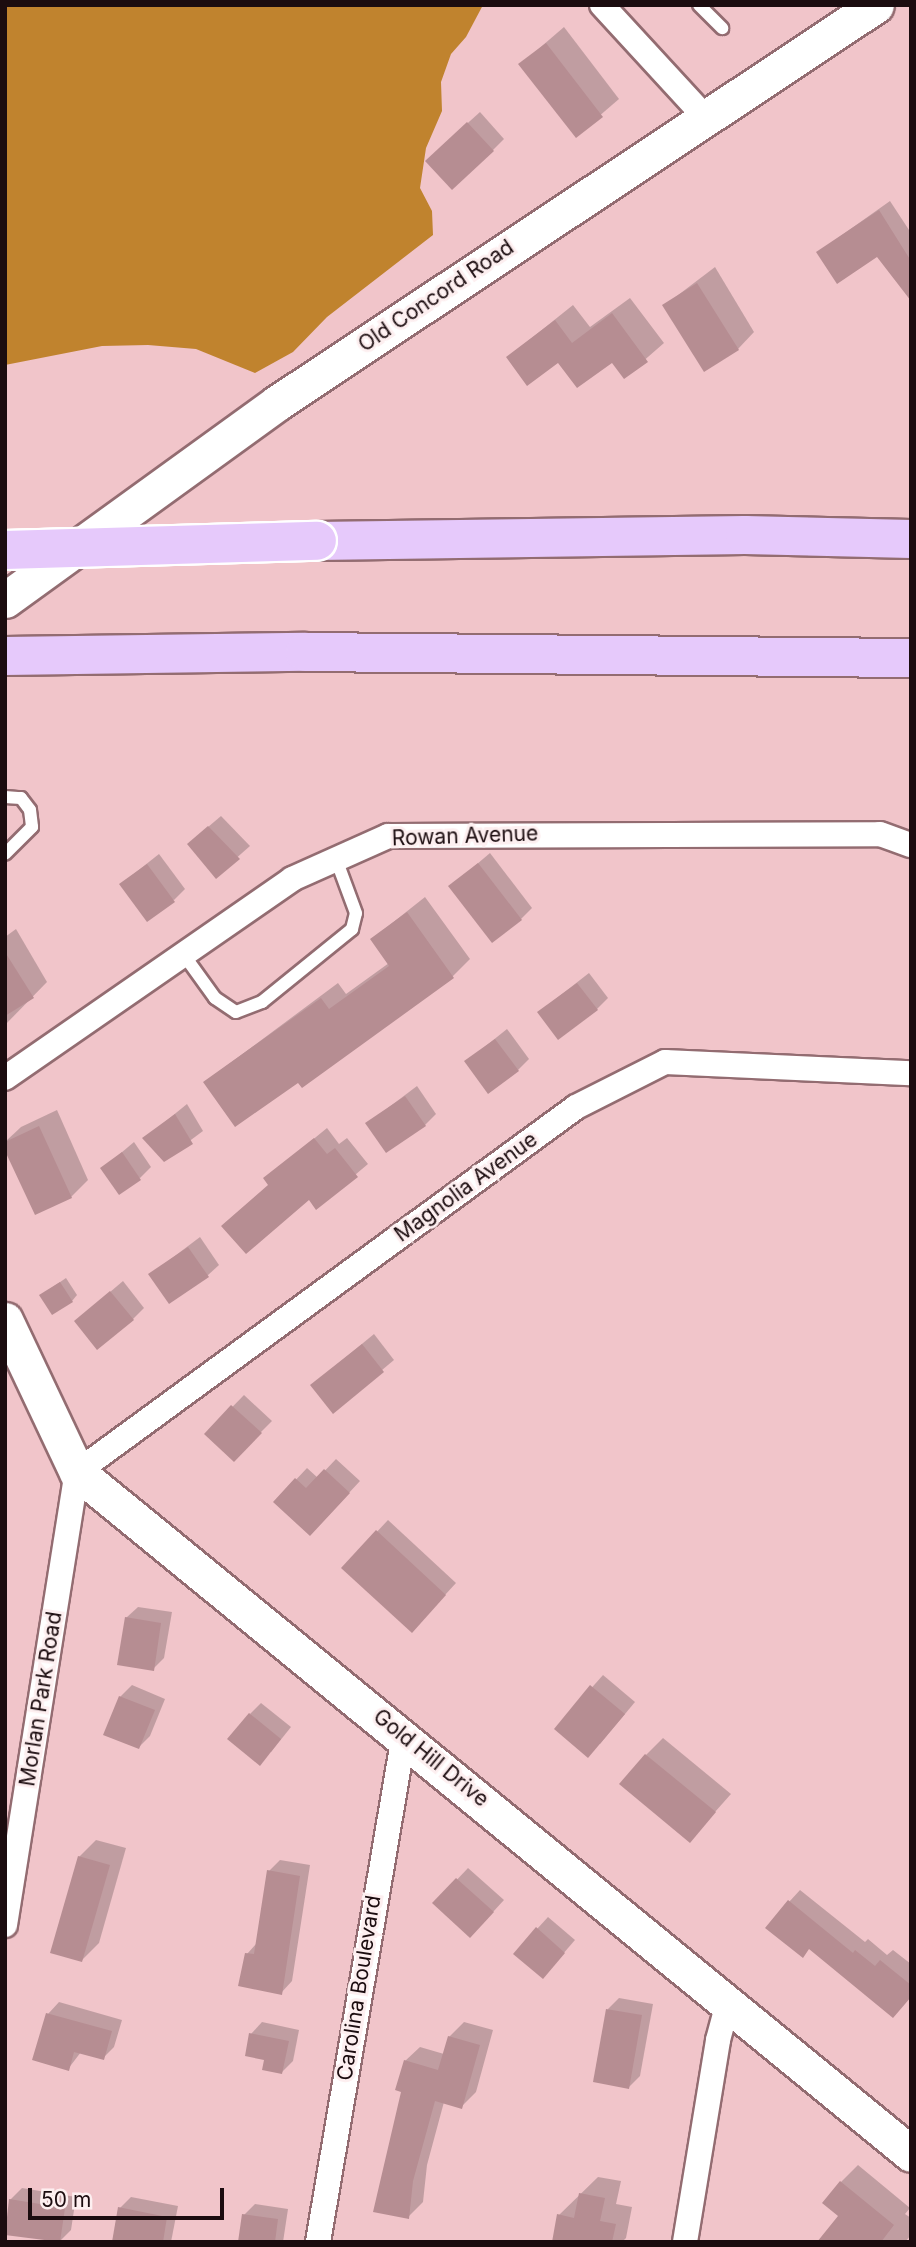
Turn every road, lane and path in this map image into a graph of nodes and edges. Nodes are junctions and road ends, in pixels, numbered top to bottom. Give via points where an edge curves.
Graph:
1 (699, 5) edge
2 (876, 5) edge
3 (612, 9) edge
4 (722, 28) dead end
5 (705, 117) junction
6 (911, 539) edge
7 (5, 550) edge
8 (5, 600) edge
9 (5, 656) edge
10 (911, 658) edge
11 (5, 797) edge
12 (911, 845) edge
13 (5, 855) edge
14 (336, 859) junction
15 (184, 955) junction
16 (911, 1073) edge
17 (5, 1078) edge
18 (5, 1320) edge
19 (77, 1472) junction
20 (404, 1735) junction
21 (5, 1926) edge
22 (728, 2003) junction
23 (911, 2154) edge
24 (318, 2242) edge
25 (685, 2242) edge

1 - 4 lane
2 - 5 street, Old Concord Road
3 - 5 street
5 - 8 street, Old Concord Road via 277,403
6 - 7 highway, bridge via 745,535
9 - 10 highway via 304,652
11 - 13 lane via 21,798 30,810 32,827
12 - 14 street, Rowan Avenue via 880,834 401,835 388,836
14 - 15 street, Rowan Avenue via 292,879
14 - 15 lane via 356,913 352,929 262,1002 236,1012 215,998
15 - 17 street, Rowan Avenue
16 - 19 street, Magnolia Avenue via 665,1062 576,1107
18 - 19 street, Gold Hill Drive
19 - 20 street, Gold Hill Drive
19 - 21 street, Morlan Park Road
20 - 22 street, Gold Hill Drive
20 - 24 street, Carolina Boulevard
22 - 23 street, Gold Hill Drive
22 - 25 street

